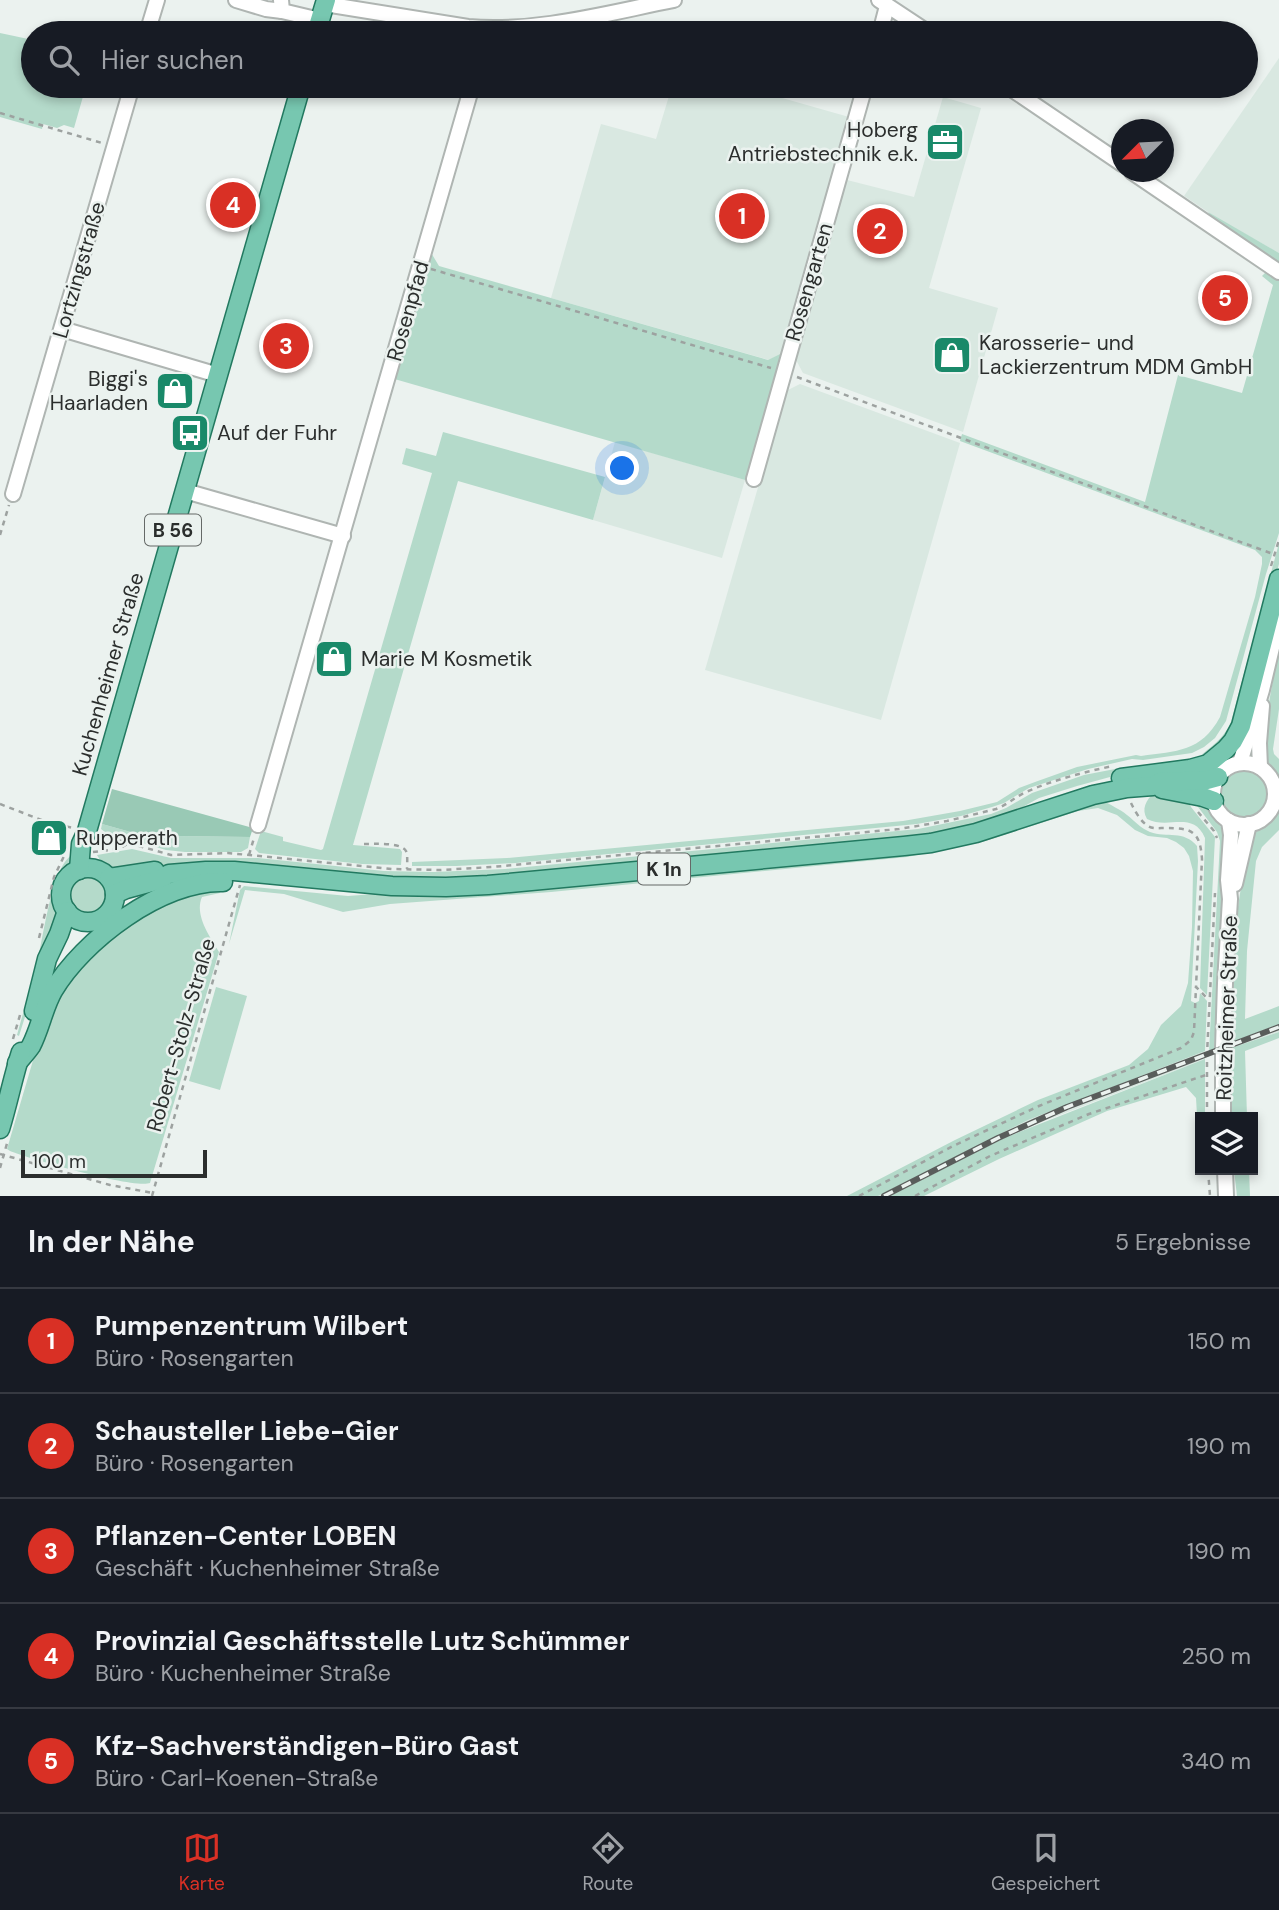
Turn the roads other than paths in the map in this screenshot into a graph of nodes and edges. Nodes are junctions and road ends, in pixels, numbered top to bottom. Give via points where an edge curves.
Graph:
1 (157, 0) edge
2 (236, 0) edge
3 (674, 0) edge
4 (883, 3) edge
5 (282, 6) edge
6 (322, 14) edge
7 (151, 21) edge
8 (408, 21) edge
9 (559, 21) edge
10 (881, 21) edge
11 (911, 21) edge
12 (129, 98) edge
13 (298, 98) edge
14 (469, 98) edge
15 (862, 98) edge
16 (1025, 98) edge
17 (1111, 157) edge
18 (1147, 182) edge
19 (1279, 272) edge
20 (62, 329) junction
21 (218, 375) junction
22 (754, 479) dead end
23 (185, 491) junction
24 (13, 494) road end
25 (343, 536) junction
26 (1279, 579) edge
27 (1279, 618) edge
28 (1262, 690) junction
29 (1240, 763) junction
30 (1260, 767) junction
31 (1217, 777) junction
32 (1153, 786) junction
33 (1214, 802) junction
34 (1015, 821) junction
35 (1229, 821) junction
36 (1249, 824) junction
37 (258, 825) road end
38 (93, 865) junction
39 (369, 884) junction
40 (1230, 899) junction
41 (74, 916) junction
42 (17, 1063) junction
43 (1223, 1112) edge
44 (2, 1118) edge
45 (1224, 1175) edge
46 (1226, 1196) edge

1 - 7 street
2 - 5 street via 266,9
3 - 9 street
4 - 10 street
4 - 11 street
5 - 6 street
6 - 8 street
12 - 20 street, Lortzingstraße
13 - 21 main road, Kuchenheimer Straße / B 56
14 - 25 street, Rosenpfad
15 - 22 street, Rosengarten
16 - 17 street
18 - 19 street
20 - 21 street
20 - 24 street, Lortzingstraße
21 - 23 main road, Kuchenheimer Straße / B 56
23 - 25 street
23 - 38 main road, Kuchenheimer Straße / B 56 via 93,833 81,844
25 - 37 street, Rosenpfad
26 - 34 main road, K 1n via 1241,726 1226,749 1200,767 1132,776 1071,791 1029,806
27 - 28 street
28 - 29 street
28 - 30 street
29 - 30 street
29 - 31 street
30 - 36 street via 1271,780 1274,800 1264,817
31 - 32 main road, K 1n
31 - 33 street
32 - 33 main road, K 1n
32 - 34 main road, K 1n via 1093,795
33 - 35 street
34 - 39 main road, K 1n via 976,833 876,849 488,885
35 - 36 street
35 - 40 street, Roitzheimer Straße
36 - 40 street, Roitzheimer Straße
38 - 39 main road, K 1n via 126,889 169,874 234,871
38 - 41 main road via 67,879 62,889 62,899
38 - 41 main road via 113,906 93,922
39 - 42 main road, K 1n via 344,893 216,881 174,890 88,947 63,976 30,1048
40 - 43 street, Roitzheimer Straße
41 - 42 main road via 47,959
42 - 44 main road
45 - 46 street

